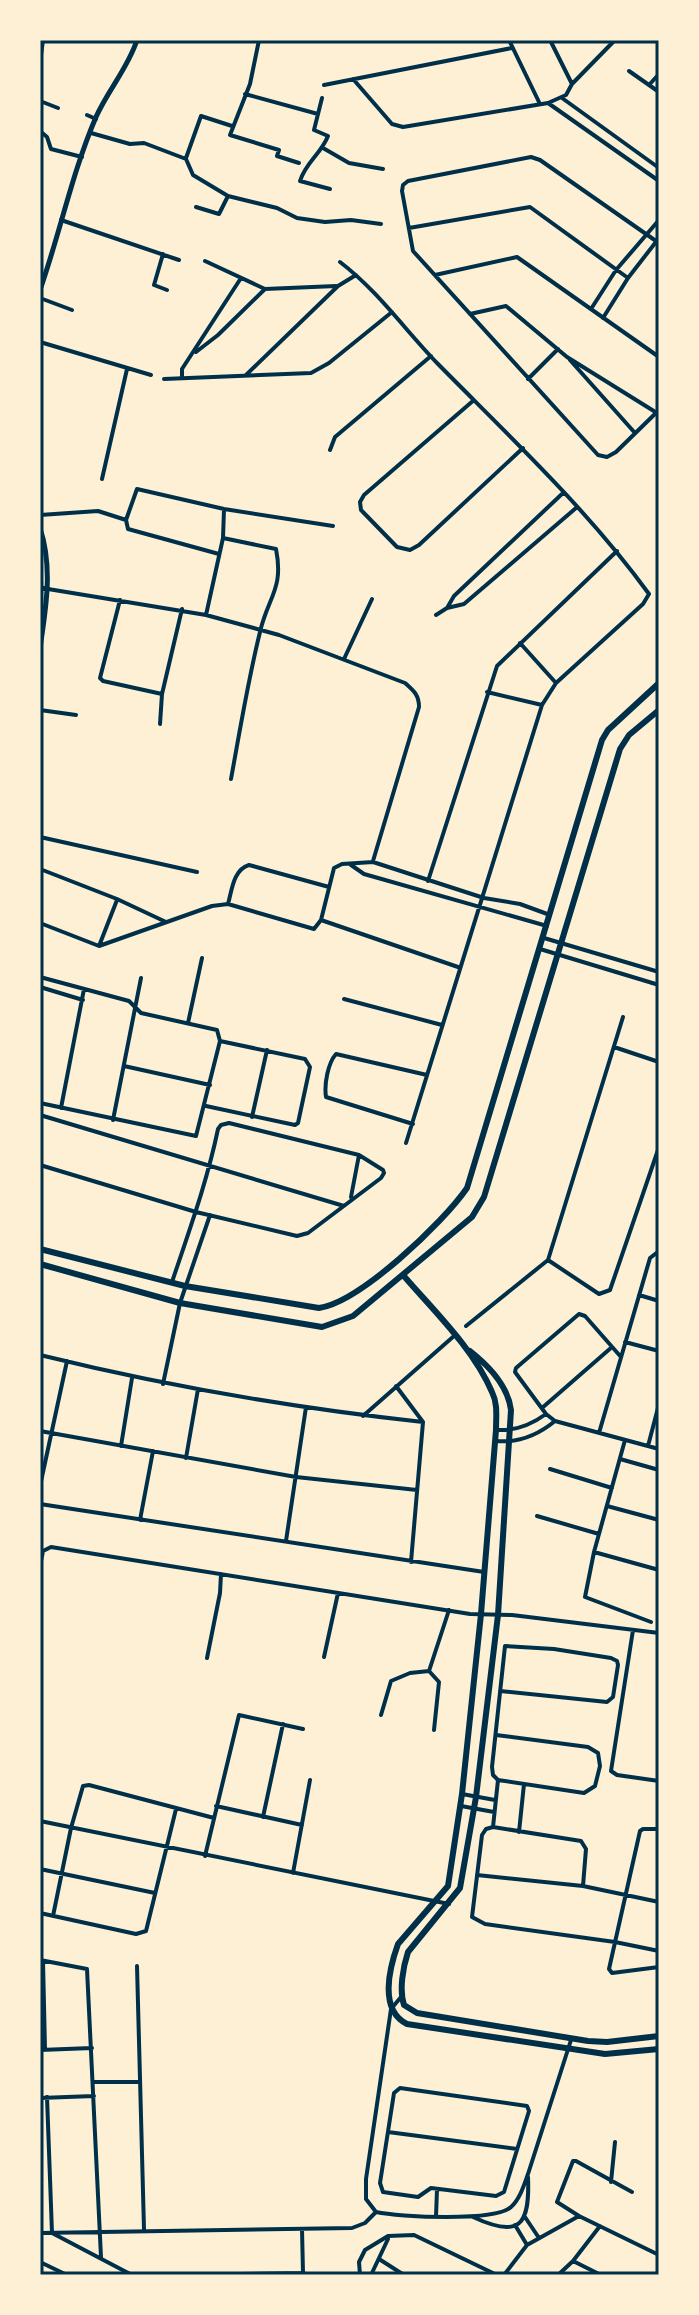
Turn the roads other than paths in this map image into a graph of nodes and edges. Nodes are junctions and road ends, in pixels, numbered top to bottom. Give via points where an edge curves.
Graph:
1 (43, 40) edge
2 (137, 40) edge
3 (259, 40) edge
4 (509, 40) edge
5 (550, 40) edge
6 (615, 40) edge
7 (512, 48) junction
8 (40, 63) edge
9 (629, 71) dead end
10 (659, 74) edge
11 (353, 79) junction
12 (572, 84) junction
13 (324, 85) dead end
14 (649, 85) junction
15 (659, 92) edge
16 (245, 94) junction
17 (322, 98) dead end
18 (562, 98) junction
19 (40, 101) edge
20 (539, 102) junction
21 (548, 103) junction
22 (58, 108) dead end
23 (318, 114) junction
24 (87, 115) dead end
25 (96, 119) junction
26 (232, 126) junction
27 (40, 131) edge
28 (91, 133) junction
29 (323, 148) junction
30 (82, 157) junction
31 (186, 159) junction
32 (299, 163) dead end
33 (659, 168) edge
34 (383, 169) dead end
35 (659, 181) edge
36 (330, 189) dead end
37 (228, 196) junction
38 (196, 207) dead end
39 (61, 220) junction
40 (659, 220) edge
41 (381, 224) dead end
42 (409, 228) junction
43 (646, 234) junction
44 (658, 239) edge
45 (163, 254) junction
46 (179, 260) dead end
47 (205, 261) dead end
48 (340, 262) dead end
49 (616, 270) junction
50 (356, 275) junction
51 (435, 275) junction
52 (241, 278) junction
53 (628, 278) junction
54 (338, 286) junction
55 (40, 288) edge
56 (265, 289) junction
57 (167, 290) dead end
58 (40, 298) edge
59 (591, 309) junction
60 (72, 310) dead end
61 (392, 312) junction
62 (470, 314) junction
63 (603, 318) junction
64 (40, 342) edge
65 (558, 349) junction
66 (193, 355) junction
67 (431, 356) junction
68 (567, 357) junction
69 (659, 357) edge
70 (127, 369) junction
71 (151, 375) dead end
72 (244, 376) junction
73 (182, 378) junction
74 (164, 379) dead end
75 (528, 379) junction
76 (474, 400) junction
77 (658, 411) edge
78 (635, 433) junction
79 (523, 448) junction
80 (330, 450) dead end
81 (102, 479) dead end
82 (563, 493) junction
83 (576, 508) junction
84 (224, 509) junction
85 (40, 515) edge
86 (126, 520) junction
87 (333, 526) dead end
88 (40, 528) edge
89 (223, 538) junction
90 (617, 551) junction
91 (219, 554) junction
92 (40, 588) edge
93 (48, 589) junction
94 (372, 599) dead end
95 (120, 600) junction
96 (447, 608) junction
97 (182, 609) junction
98 (206, 615) junction
99 (436, 615) dead end
100 (260, 629) junction
101 (519, 642) junction
102 (40, 646) edge
103 (344, 659) junction
104 (556, 683) junction
105 (659, 683) edge
106 (487, 692) junction
107 (162, 694) junction
108 (542, 705) junction
109 (40, 710) edge
110 (659, 710) edge
111 (76, 715) dead end
112 (160, 724) dead end
113 (231, 779) dead end
114 (40, 837) edge
115 (373, 862) junction
116 (349, 864) junction
117 (40, 869) edge
118 (197, 872) dead end
119 (428, 881) junction
120 (329, 887) junction
121 (484, 898) junction
122 (117, 899) junction
123 (228, 904) junction
124 (480, 907) junction
125 (550, 915) junction
126 (321, 920) junction
127 (166, 922) junction
128 (40, 923) edge
129 (547, 926) junction
130 (544, 938) junction
131 (562, 943) junction
132 (99, 946) junction
133 (540, 949) junction
134 (559, 954) junction
135 (202, 958) dead end
136 (459, 968) junction
137 (659, 972) edge
138 (40, 977) edge
139 (141, 978) dead end
140 (59, 981) junction
141 (659, 985) edge
142 (40, 987) edge
143 (84, 988) junction
144 (56, 993) junction
145 (344, 999) dead end
146 (83, 1000) junction
147 (136, 1006) junction
148 (623, 1017) dead end
149 (188, 1023) junction
150 (442, 1025) junction
151 (220, 1041) junction
152 (614, 1047) junction
153 (267, 1050) junction
154 (659, 1062) edge
155 (124, 1066) junction
156 (428, 1075) junction
157 (210, 1085) junction
158 (40, 1103) edge
159 (205, 1106) junction
160 (61, 1108) junction
161 (40, 1115) edge
162 (252, 1117) junction
163 (113, 1120) junction
164 (413, 1124) junction
165 (406, 1143) dead end
166 (659, 1147) edge
167 (359, 1155) junction
168 (40, 1165) edge
169 (210, 1165) junction
170 (351, 1200) junction
171 (344, 1206) junction
172 (196, 1212) junction
173 (210, 1215) junction
174 (40, 1249) edge
175 (658, 1251) edge
176 (548, 1260) junction
177 (40, 1264) edge
178 (403, 1275) junction
179 (172, 1282) junction
180 (185, 1286) junction
181 (639, 1295) junction
182 (659, 1301) edge
183 (180, 1303) junction
184 (466, 1326) dead end
185 (454, 1336) junction
186 (625, 1342) junction
187 (464, 1347) junction
188 (612, 1347) junction
189 (659, 1351) edge
190 (40, 1355) edge
191 (621, 1357) junction
192 (67, 1361) junction
193 (132, 1378) junction
194 (163, 1384) junction
195 (396, 1386) junction
196 (198, 1389) junction
197 (659, 1404) edge
198 (306, 1407) junction
199 (542, 1408) junction
200 (546, 1414) junction
201 (363, 1416) junction
202 (555, 1421) junction
203 (423, 1422) junction
204 (496, 1430) junction
205 (40, 1431) edge
206 (510, 1431) junction
207 (599, 1433) junction
208 (51, 1434) junction
209 (625, 1440) junction
210 (496, 1441) junction
211 (509, 1442) junction
212 (121, 1446) junction
213 (648, 1446) junction
214 (659, 1449) edge
215 (153, 1451) junction
216 (186, 1458) junction
217 (620, 1459) junction
218 (550, 1469) dead end
219 (659, 1470) edge
220 (296, 1477) junction
221 (40, 1486) edge
222 (612, 1488) junction
223 (417, 1490) junction
224 (40, 1504) edge
225 (607, 1506) junction
226 (537, 1516) dead end
227 (140, 1520) junction
228 (659, 1520) edge
229 (599, 1534) junction
230 (286, 1541) junction
231 (594, 1552) junction
232 (411, 1563) junction
233 (40, 1566) edge
234 (659, 1570) edge
235 (485, 1573) junction
236 (221, 1574) junction
237 (338, 1593) junction
238 (449, 1610) junction
239 (481, 1614) junction
240 (498, 1615) junction
241 (651, 1622) dead end
242 (633, 1630) junction
243 (659, 1633) edge
244 (324, 1657) dead end
245 (207, 1658) dead end
246 (429, 1671) junction
247 (500, 1691) junction
248 (381, 1715) dead end
249 (283, 1724) junction
250 (303, 1729) dead end
251 (434, 1730) dead end
252 (496, 1735) junction
253 (310, 1780) dead end
254 (498, 1780) junction
255 (659, 1781) edge
256 (524, 1784) junction
257 (462, 1794) junction
258 (476, 1797) junction
259 (496, 1801) junction
260 (460, 1805) junction
261 (216, 1806) junction
262 (474, 1808) junction
263 (176, 1809) junction
264 (494, 1812) junction
265 (263, 1817) junction
266 (214, 1818) junction
267 (40, 1821) edge
268 (302, 1825) junction
269 (493, 1827) junction
270 (71, 1828) junction
271 (659, 1829) edge
272 (519, 1832) junction
273 (166, 1848) junction
274 (205, 1856) junction
275 (40, 1869) edge
276 (61, 1873) junction
277 (293, 1873) junction
278 (477, 1875) junction
279 (583, 1886) junction
280 (156, 1893) junction
281 (625, 1894) junction
282 (436, 1902) junction
283 (659, 1902) edge
284 (449, 1904) junction
285 (40, 1913) edge
286 (53, 1916) junction
287 (615, 1942) junction
288 (659, 1951) edge
289 (41, 1960) edge
290 (137, 1966) dead end
291 (659, 1967) edge
292 (401, 1997) junction
293 (391, 2009) junction
294 (659, 2036) edge
295 (571, 2040) junction
296 (92, 2048) junction
297 (659, 2049) edge
298 (42, 2050) edge
299 (568, 2050) junction
300 (94, 2082) junction
301 (140, 2082) junction
302 (94, 2096) junction
303 (47, 2097) junction
304 (40, 2098) edge
305 (388, 2132) junction
306 (615, 2142) dead end
307 (518, 2149) junction
308 (528, 2174) junction
309 (611, 2182) junction
310 (437, 2189) junction
311 (632, 2192) dead end
312 (376, 2212) junction
313 (471, 2216) junction
314 (579, 2216) junction
315 (436, 2217) junction
316 (525, 2217) junction
317 (515, 2225) junction
318 (600, 2226) junction
319 (144, 2229) junction
320 (302, 2229) junction
321 (101, 2231) junction
322 (40, 2233) edge
323 (52, 2233) junction
324 (388, 2236) junction
325 (539, 2238) junction
326 (527, 2245) junction
327 (659, 2255) edge
328 (101, 2257) junction
329 (379, 2259) junction
330 (573, 2261) junction
331 (40, 2262) edge
332 (258, 2274) edge
333 (304, 2274) edge
334 (67, 2275) edge
335 (132, 2275) edge
336 (186, 2275) edge
337 (210, 2275) edge
338 (360, 2275) edge
339 (371, 2275) edge
340 (404, 2275) edge
341 (497, 2275) edge
342 (504, 2275) edge
343 (558, 2275) edge
344 (601, 2275) edge

1 - 8 street
2 - 25 street
3 - 16 street
4 - 7 street
5 - 12 street
6 - 12 street
7 - 11 street
7 - 20 street
9 - 14 street
10 - 14 street
11 - 13 street
11 - 20 street via 400,127
12 - 18 street
14 - 15 street
16 - 23 street
16 - 26 street
17 - 23 street
18 - 21 street
18 - 33 street
19 - 22 street
20 - 21 street
21 - 35 street
23 - 29 street via 314,130 328,136
24 - 25 street
25 - 28 street
26 - 31 street via 201,116
26 - 32 street via 232,137 279,150 277,156
27 - 30 street via 51,149
28 - 30 street
28 - 31 street via 144,143
29 - 34 street via 349,163
29 - 36 street via 305,166 300,181
30 - 39 street
31 - 37 street via 193,175
37 - 38 street via 219,214
37 - 41 street via 297,218
39 - 45 street
39 - 55 street
40 - 43 street
42 - 43 street via 402,191 408,181 531,157
42 - 49 street via 530,207
42 - 51 street via 413,251
43 - 44 street
43 - 49 street
44 - 53 street
45 - 46 street
45 - 57 street via 154,285
47 - 52 street
48 - 50 street
49 - 53 street
49 - 59 street
50 - 54 street
50 - 61 street
51 - 59 street via 517,257
51 - 62 street
52 - 56 street
52 - 66 street
53 - 63 street
54 - 56 street
54 - 72 street
56 - 66 street
58 - 60 street
59 - 63 street
61 - 67 street
61 - 72 street via 311,373
62 - 65 street via 506,306
62 - 75 street
63 - 69 street
64 - 70 street
65 - 68 street
65 - 75 street
66 - 73 street
67 - 76 street
67 - 80 street via 335,437
68 - 77 street
68 - 78 street
70 - 71 street
70 - 81 street
72 - 73 street
73 - 74 street
75 - 78 street via 598,455 616,452
76 - 79 street
76 - 79 street via 360,502 361,510 397,547 410,550 419,545
77 - 78 street
79 - 82 street
82 - 83 street
82 - 96 street
83 - 90 street
83 - 96 street via 464,604
84 - 86 street via 137,489
84 - 87 street
84 - 89 street
85 - 86 street via 98,511
86 - 91 street via 128,529
88 - 93 street
89 - 91 street
89 - 100 street via 276,549 279,582
90 - 101 street
90 - 104 street via 649,594
91 - 98 street
92 - 93 street
93 - 95 street
93 - 102 street
94 - 103 street
95 - 97 street
95 - 107 street via 100,678
96 - 99 street
97 - 98 street
97 - 107 street
98 - 100 street
100 - 103 street
100 - 113 street
101 - 104 street
101 - 106 street via 497,666
103 - 115 street via 405,683 419,698
104 - 108 street
105 - 125 main road via 602,740
106 - 108 street
106 - 119 street
107 - 112 street
108 - 121 street
109 - 111 street
110 - 131 main road via 620,749
114 - 118 street
115 - 116 street
115 - 119 street
116 - 120 street via 334,868
116 - 124 street via 364,874
117 - 122 street
119 - 121 street
120 - 123 street via 249,865 236,875
120 - 126 street
121 - 124 street
121 - 125 street
122 - 127 street
122 - 132 street
123 - 126 street via 307,928 314,929
123 - 127 street
124 - 129 street
124 - 136 street
125 - 129 main road
126 - 136 street
127 - 132 street
128 - 132 street
129 - 130 main road
130 - 131 street
130 - 133 main road
131 - 134 main road
131 - 137 street
133 - 134 street
133 - 180 main road via 467,1188 453,1209 350,1296 326,1307 312,1309
134 - 141 street
134 - 178 main road via 484,1197 472,1217
135 - 149 street
136 - 150 street
138 - 140 street
139 - 147 street
140 - 143 street
140 - 144 street
142 - 144 street
143 - 146 street
143 - 147 street
144 - 146 street
145 - 150 street
146 - 160 street
147 - 149 street via 141,1013
147 - 155 street
148 - 152 street
149 - 151 street via 217,1030
150 - 156 street
151 - 153 street
151 - 157 street
152 - 154 street
152 - 176 street
153 - 162 street
153 - 162 street via 309,1062 298,1123
155 - 157 street
155 - 163 street
156 - 164 street
156 - 164 street via 336,1054 332,1058 326,1097
157 - 159 street
158 - 160 street
159 - 162 street
159 - 163 street via 196,1136
160 - 163 street
161 - 169 street
164 - 165 street
166 - 176 street via 610,1290 599,1294
167 - 169 street via 229,1123 218,1129
167 - 170 street
167 - 170 street via 384,1173
168 - 172 street
169 - 171 street
169 - 172 street
170 - 171 street
171 - 173 street via 297,1236
172 - 173 street
172 - 179 street
173 - 180 street
174 - 179 main road
175 - 181 street via 650,1258
176 - 184 street
177 - 183 main road
178 - 183 main road via 353,1316 322,1327
178 - 185 main road
179 - 180 main road
180 - 183 street
181 - 182 street
181 - 186 street
183 - 194 street
185 - 187 main road
185 - 195 street
186 - 189 street
186 - 191 street
187 - 204 main road via 493,1393
187 - 206 main road via 504,1388
188 - 191 street
188 - 199 street
188 - 199 street via 585,1316 575,1315 516,1369
190 - 192 street
191 - 207 street
192 - 193 street
192 - 208 street
193 - 194 street
193 - 212 street
194 - 196 street
195 - 201 street
195 - 203 street
196 - 198 street
196 - 216 street
197 - 213 street
198 - 201 street
198 - 220 street
199 - 200 street
200 - 202 street
200 - 206 street
201 - 203 street
202 - 207 street
202 - 211 street
203 - 223 street
204 - 206 street
204 - 210 main road
205 - 208 street
206 - 211 main road
207 - 209 street
208 - 212 street
208 - 221 street
209 - 213 street
209 - 217 street
210 - 211 street
210 - 235 main road
211 - 240 main road
212 - 215 street
213 - 214 street
215 - 216 street
215 - 227 street
216 - 220 street
217 - 219 street
217 - 222 street
218 - 222 street
220 - 223 street
220 - 230 street
222 - 225 street
223 - 232 street
224 - 227 street
225 - 228 street
225 - 229 street
226 - 229 street
227 - 230 street
229 - 231 street
230 - 232 street
231 - 234 street
231 - 241 street via 585,1597
232 - 235 street
233 - 236 street via 43,1551 51,1547
235 - 239 main road
236 - 237 street
236 - 245 street
237 - 238 street
237 - 244 street
238 - 239 street
238 - 246 street
239 - 240 street
239 - 257 main road
240 - 242 street
240 - 258 main road
242 - 243 street
242 - 255 street via 611,1771
246 - 248 street via 391,1681
246 - 251 street via 439,1682
247 - 247 street via 508,1644 611,1658 618,1665 613,1697 607,1702
247 - 252 street
249 - 250 street
249 - 261 street via 239,1715
249 - 265 street
252 - 254 street via 492,1771
252 - 256 street via 588,1747 598,1753 593,1790 578,1793
253 - 268 street
254 - 256 street
254 - 259 street
256 - 272 street
257 - 258 street
257 - 260 main road
258 - 259 street
258 - 262 main road
259 - 264 street
260 - 262 street
260 - 282 main road via 448,1886
261 - 265 street
261 - 266 street
262 - 264 street
262 - 284 main road via 460,1888
263 - 266 street
263 - 270 street via 83,1786
263 - 273 street
264 - 269 street
265 - 268 street
266 - 274 street
267 - 270 street
268 - 277 street
269 - 272 street
269 - 278 street via 482,1835
270 - 273 street
270 - 276 street
271 - 281 street via 640,1831
272 - 279 street via 584,1843
273 - 274 street
273 - 280 street
274 - 277 street
275 - 276 street
276 - 280 street
276 - 286 street
277 - 282 street
278 - 279 street
278 - 287 street via 475,1920
279 - 281 street
280 - 286 street via 146,1931 140,1934
281 - 283 street
281 - 287 street
282 - 284 street
282 - 293 main road via 398,1944 388,1998
284 - 292 main road via 408,1952
285 - 286 street
287 - 288 street
287 - 291 street via 610,1971
289 - 296 street via 87,1969
289 - 298 street
290 - 301 street
292 - 293 street
292 - 295 main road via 417,2013
293 - 299 main road via 407,2024
293 - 312 street via 366,2179 366,2199
294 - 295 main road
295 - 299 street
296 - 298 street
296 - 300 street
297 - 299 main road via 605,2054
299 - 308 street
300 - 301 street
300 - 302 street
301 - 319 street
302 - 303 street
302 - 321 street
303 - 304 street
303 - 323 street
305 - 307 street
305 - 307 street via 394,2093 400,2088 525,2105 529,2111
305 - 310 street via 383,2192 418,2197
306 - 309 street
307 - 310 street via 501,2194
308 - 313 street via 511,2209
308 - 316 street via 530,2205
309 - 311 street
309 - 314 street via 576,2161 570,2163 557,2202
310 - 315 street
312 - 315 street
312 - 320 street via 352,2228
313 - 315 street
313 - 317 street via 498,2228
314 - 318 street
314 - 325 street
316 - 317 street
316 - 325 street
317 - 326 street
318 - 327 street
318 - 330 street
319 - 320 street
319 - 321 street
320 - 333 street
321 - 323 street
321 - 328 street
322 - 323 street
323 - 328 street
324 - 329 street
324 - 338 street via 365,2250
324 - 341 street via 420,2236
325 - 326 street
326 - 342 street
328 - 335 street
329 - 339 street
329 - 340 street
330 - 343 street
330 - 344 street
331 - 334 street
332 - 333 street
332 - 337 street
336 - 337 street

